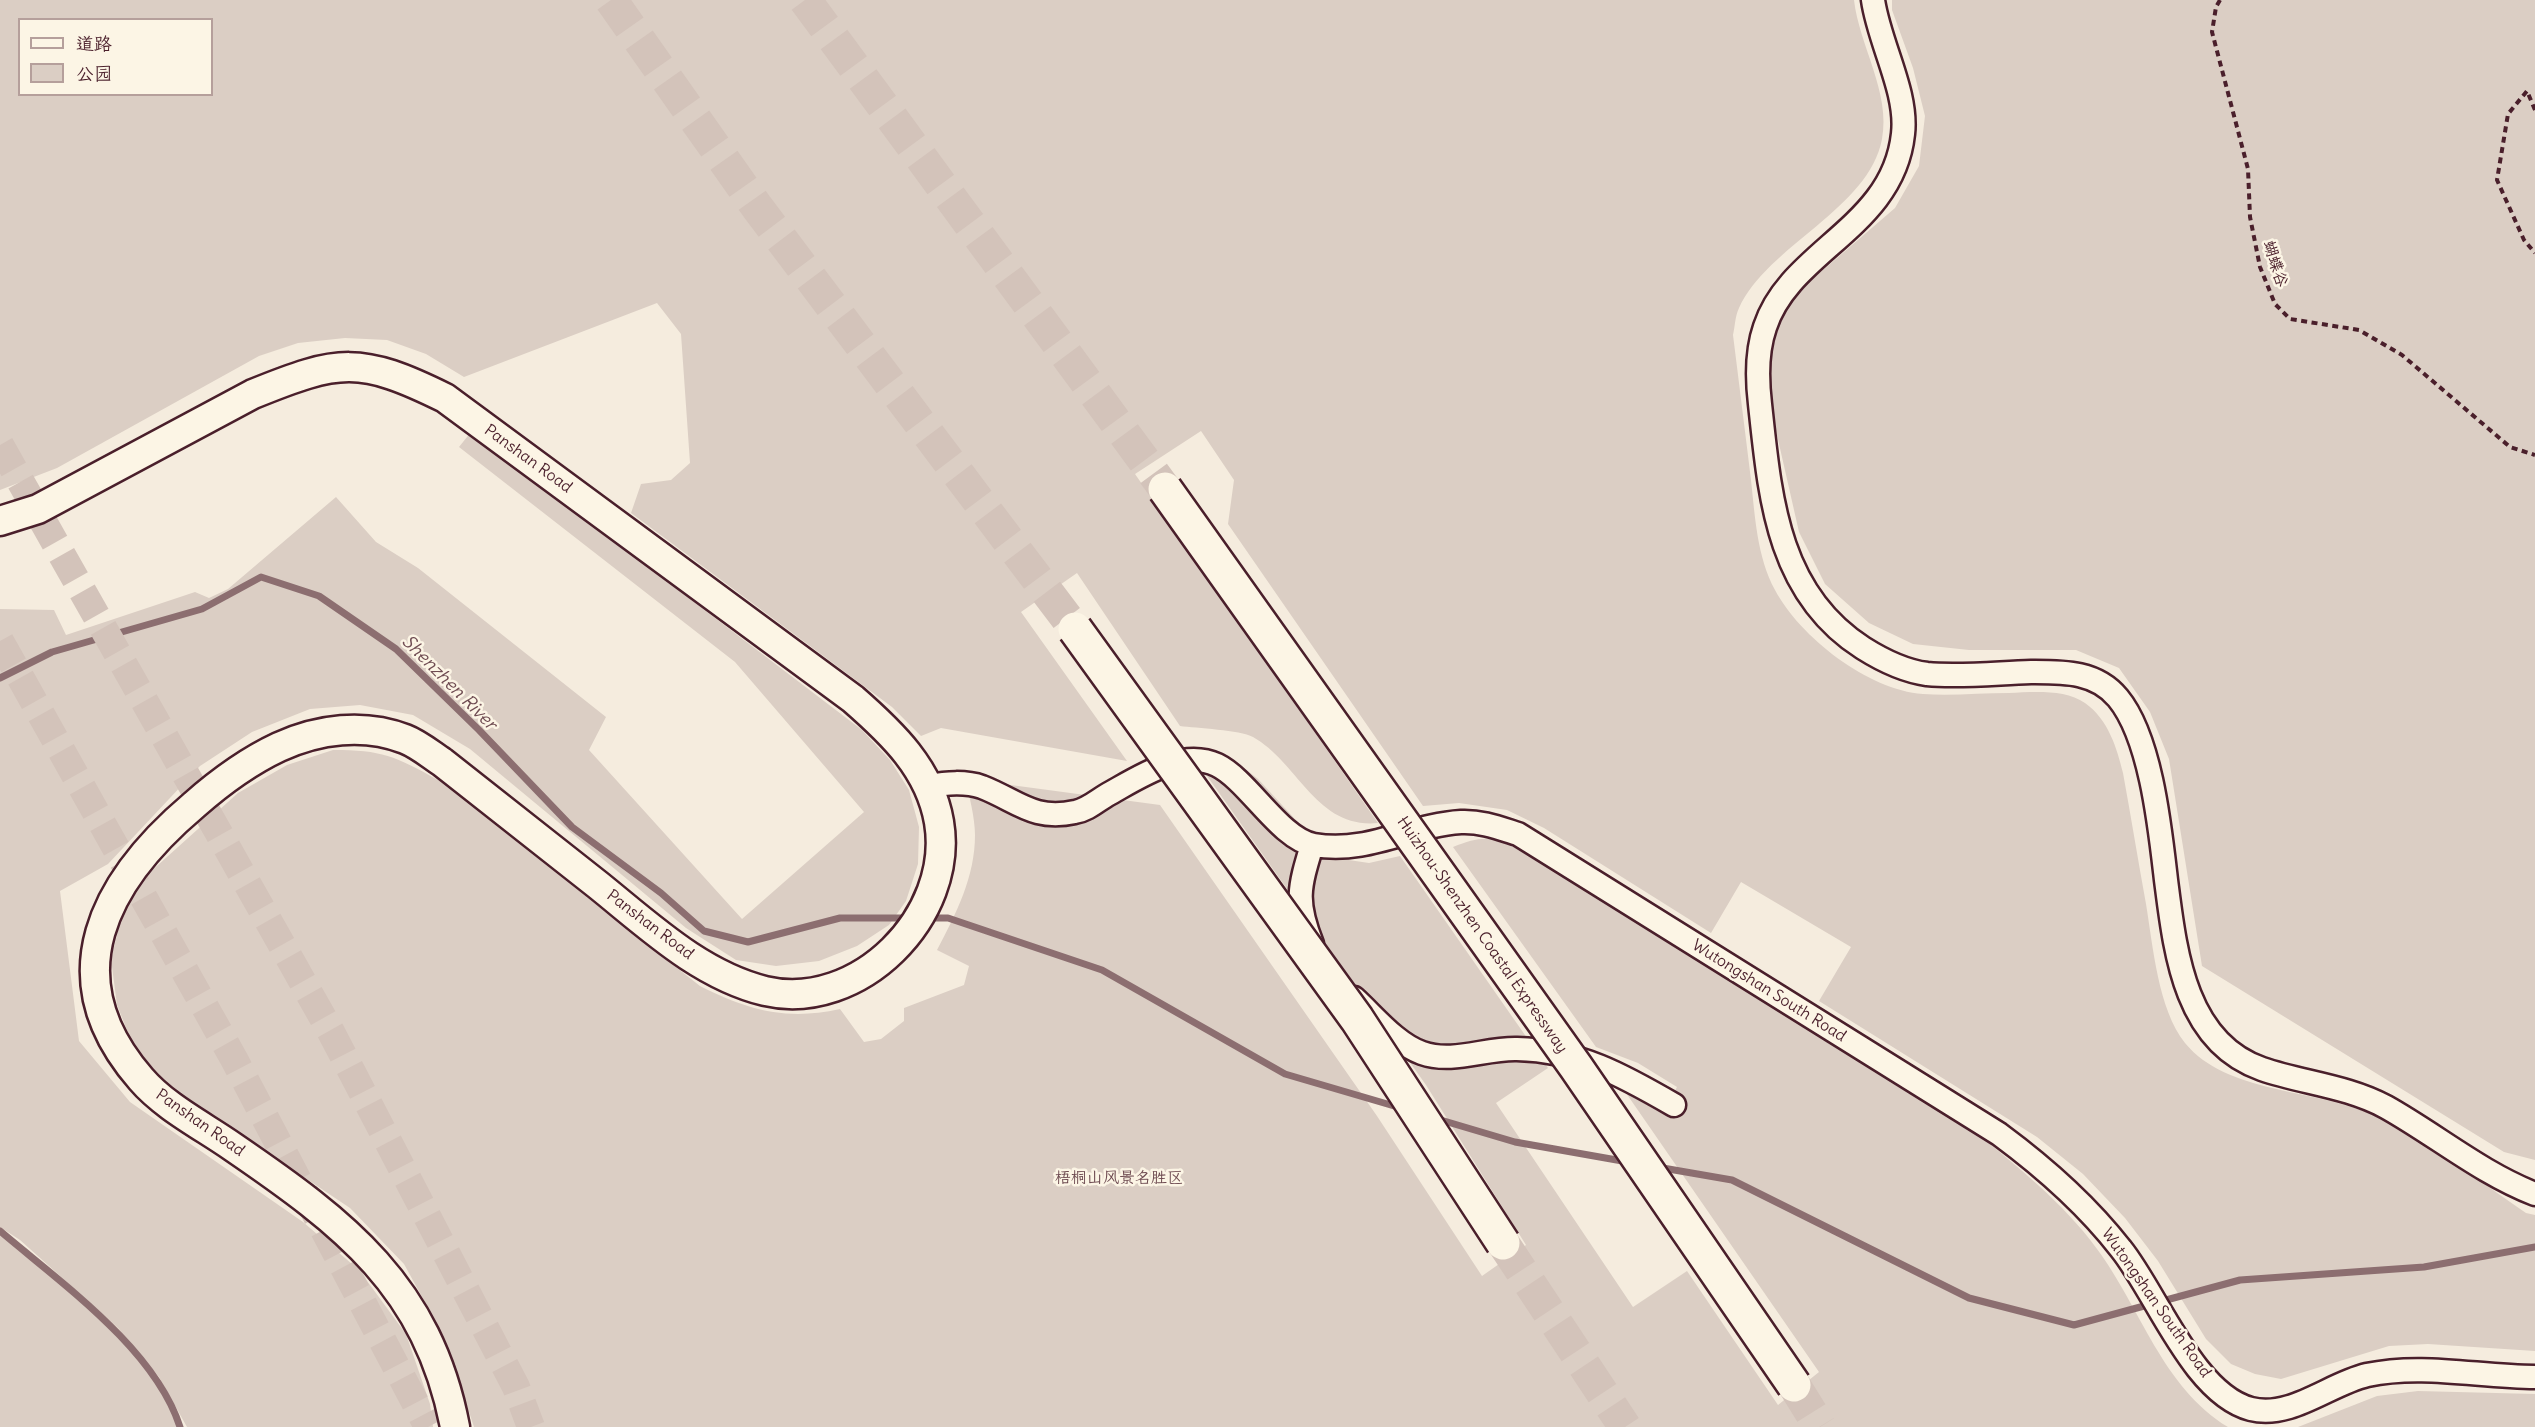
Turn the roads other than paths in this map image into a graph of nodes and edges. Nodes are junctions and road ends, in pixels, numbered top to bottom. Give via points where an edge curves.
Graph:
1 (1873, 0) edge
2 (1166, 489) tunnel mouth
3 (0, 521) edge
4 (1075, 629) tunnel mouth
5 (928, 786) junction
6 (1312, 845) junction
7 (1674, 1105) dead end
8 (2535, 1194) edge
9 (1503, 1243) tunnel mouth
10 (2535, 1377) edge
11 (1794, 1385) tunnel mouth
12 (454, 1427) edge

1 - 8 street via 1877,26 1902,105 1904,132 1897,162 1887,186 1870,209 1802,272 1779,300 1765,325 1759,357 1759,400 1778,527 1789,562 1805,593 1849,639 1902,668 1927,674 2061,672 2084,675 2103,684 2118,698 2133,722 2143,749 2181,966 2202,1021 2218,1042 2237,1058 2262,1069 2357,1094 2386,1107 2509,1184
2 - 11 highway, Huizhou-Shenzhen Coastal Expressway, bridge via 1576,1067
3 - 5 main road, Panshan Road via 39,509 253,394 318,370 349,365 380,370 445,398 853,699 912,758
4 - 9 highway, bridge via 1357,1019
5 - 6 street via 950,783 981,787 1030,812 1057,816 1081,811 1173,762 1195,759 1217,765 1294,836
5 - 12 main road, Panshan Road via 939,823 939,859 930,895 909,932 875,965 852,980 797,995 734,981 684,953 442,762 406,739 372,730 336,730 293,740 258,757 178,818 124,879 99,933 94,969 106,1027 120,1053 143,1082 169,1104 302,1194 382,1267 406,1298 426,1334 441,1373
6 - 7 street via 1299,888 1304,924 1317,957 1338,983 1395,1036 1421,1053 1447,1057 1516,1048 1570,1056 1613,1070
6 - 10 street, Wutongshan South Road via 1373,843 1461,822 1486,824 1518,834 2026,1154 2065,1186 2123,1251 2174,1333 2211,1382 2250,1409 2272,1411 2343,1383 2392,1371

